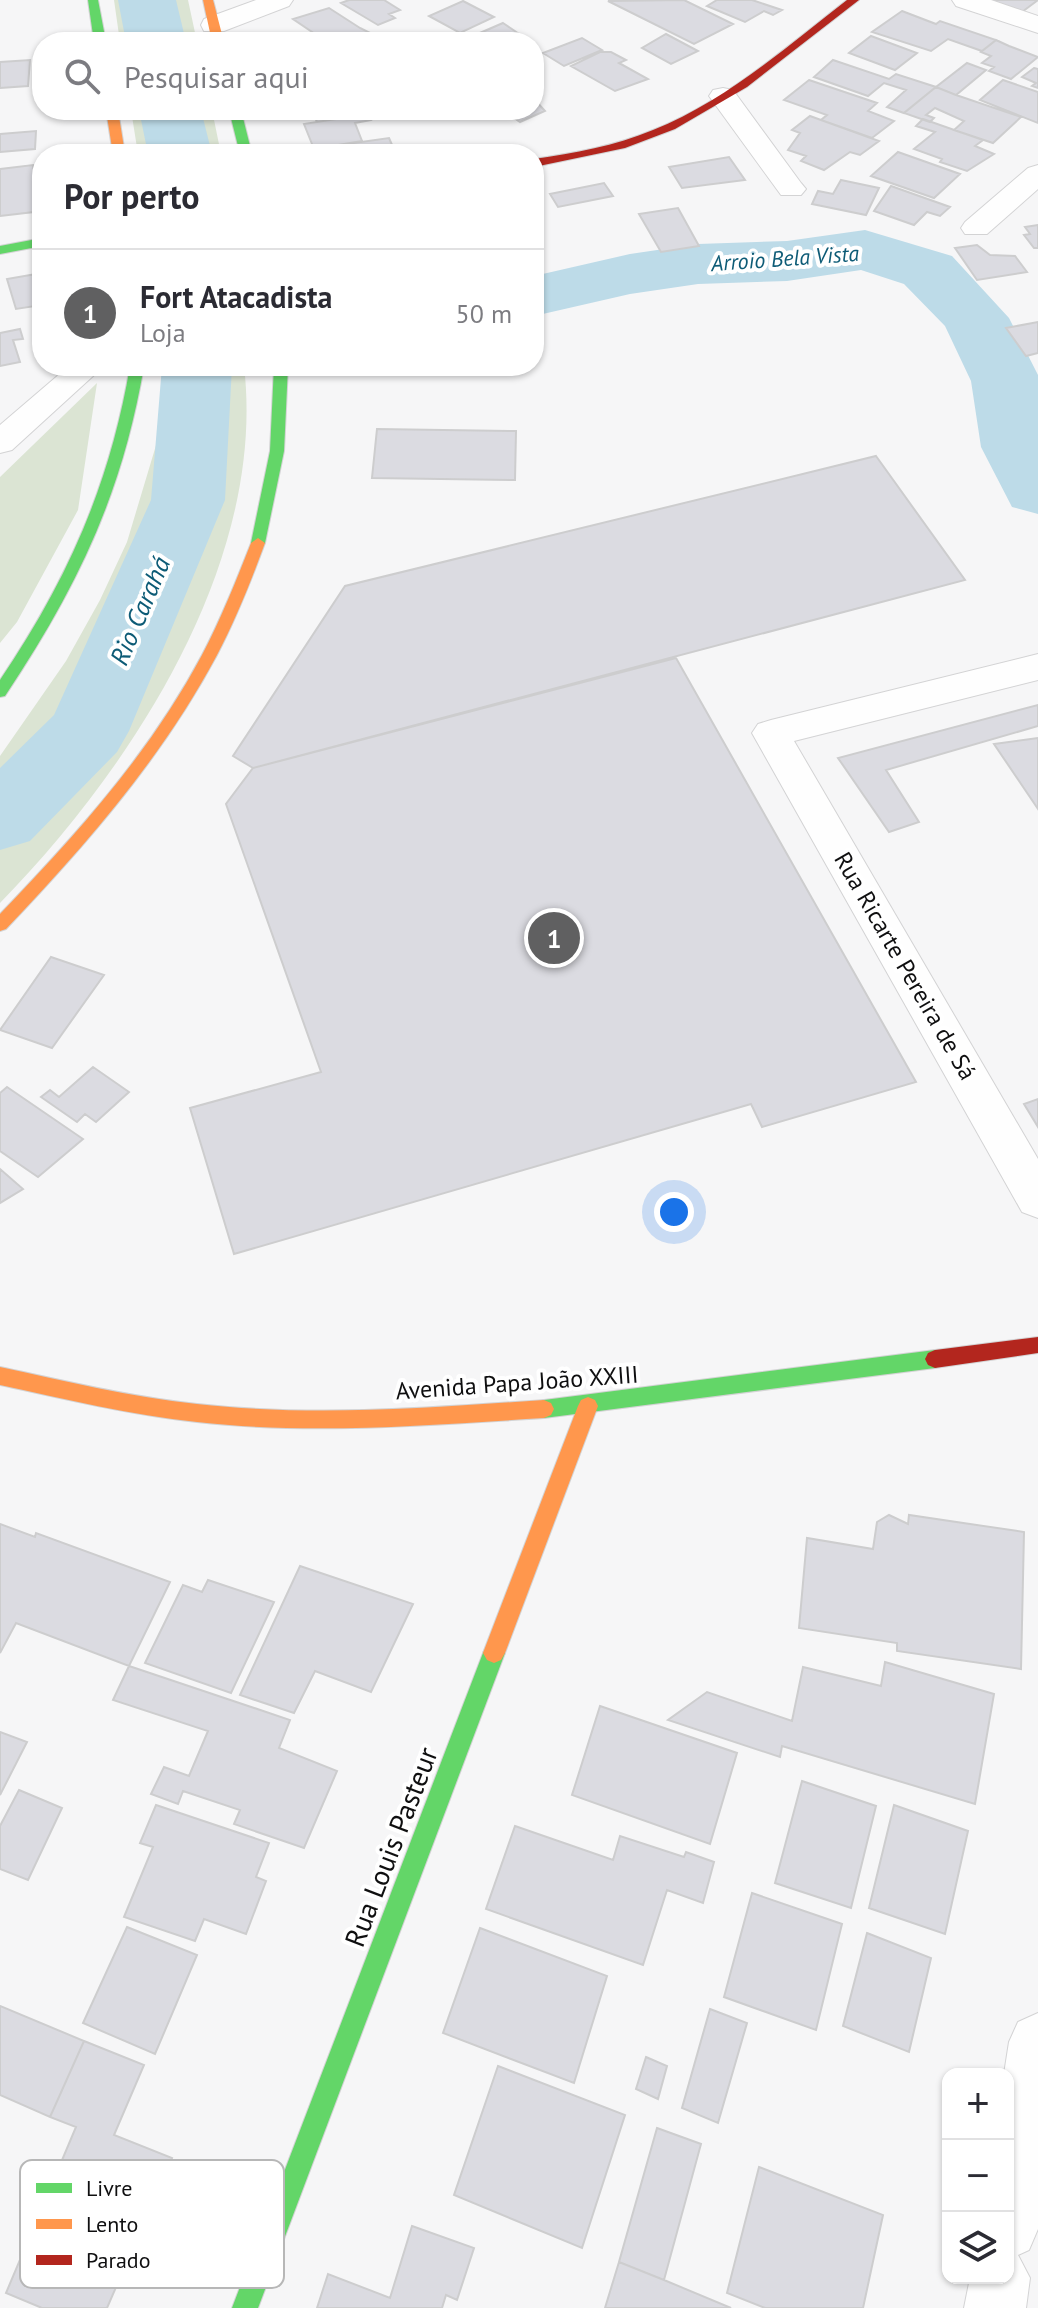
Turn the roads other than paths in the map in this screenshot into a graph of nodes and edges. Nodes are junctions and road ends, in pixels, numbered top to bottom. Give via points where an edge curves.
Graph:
1 (93, 0) edge
2 (280, 0) edge
3 (854, 0) edge
4 (965, 0) edge
5 (214, 22) edge
6 (1038, 25) edge
7 (98, 32) edge
8 (723, 96) junction
9 (114, 120) edge
10 (238, 120) edge
11 (117, 144) edge
12 (244, 144) edge
13 (544, 161) edge
14 (1038, 174) edge
15 (791, 189) dead end
16 (976, 228) dead end
17 (32, 244) edge
18 (0, 250) edge
19 (77, 376) edge
20 (136, 376) edge
21 (281, 376) edge
22 (0, 443) edge
23 (1038, 667) edge
24 (0, 692) edge
25 (0, 925) edge
26 (1038, 1199) edge
27 (1038, 1345) edge
28 (0, 1376) edge
29 (588, 1406) junction
30 (1038, 2042) edge
31 (284, 2205) edge
32 (1011, 2212) edge
33 (999, 2284) edge
34 (253, 2288) edge
35 (245, 2308) edge
36 (995, 2308) edge

1 - 7 main road
2 - 5 street
3 - 8 main road
4 - 6 street
8 - 13 main road via 644,137
8 - 15 street
9 - 11 main road
10 - 12 main road
14 - 16 street
17 - 18 main road
19 - 22 street
20 - 24 main road via 117,475 83,556 36,642
21 - 25 main road via 276,478 251,574 210,660 162,742 75,850
23 - 26 street, Rua Ricarte Pereira de Sá via 771,733
27 - 29 main road, Avenida Papa João XXIII
28 - 29 main road, Avenida Papa João XXIII via 143,1406 228,1416 417,1417
29 - 31 main road, Rua Louis Pasteur
30 - 32 street
33 - 36 street
34 - 35 main road, Rua Louis Pasteur

